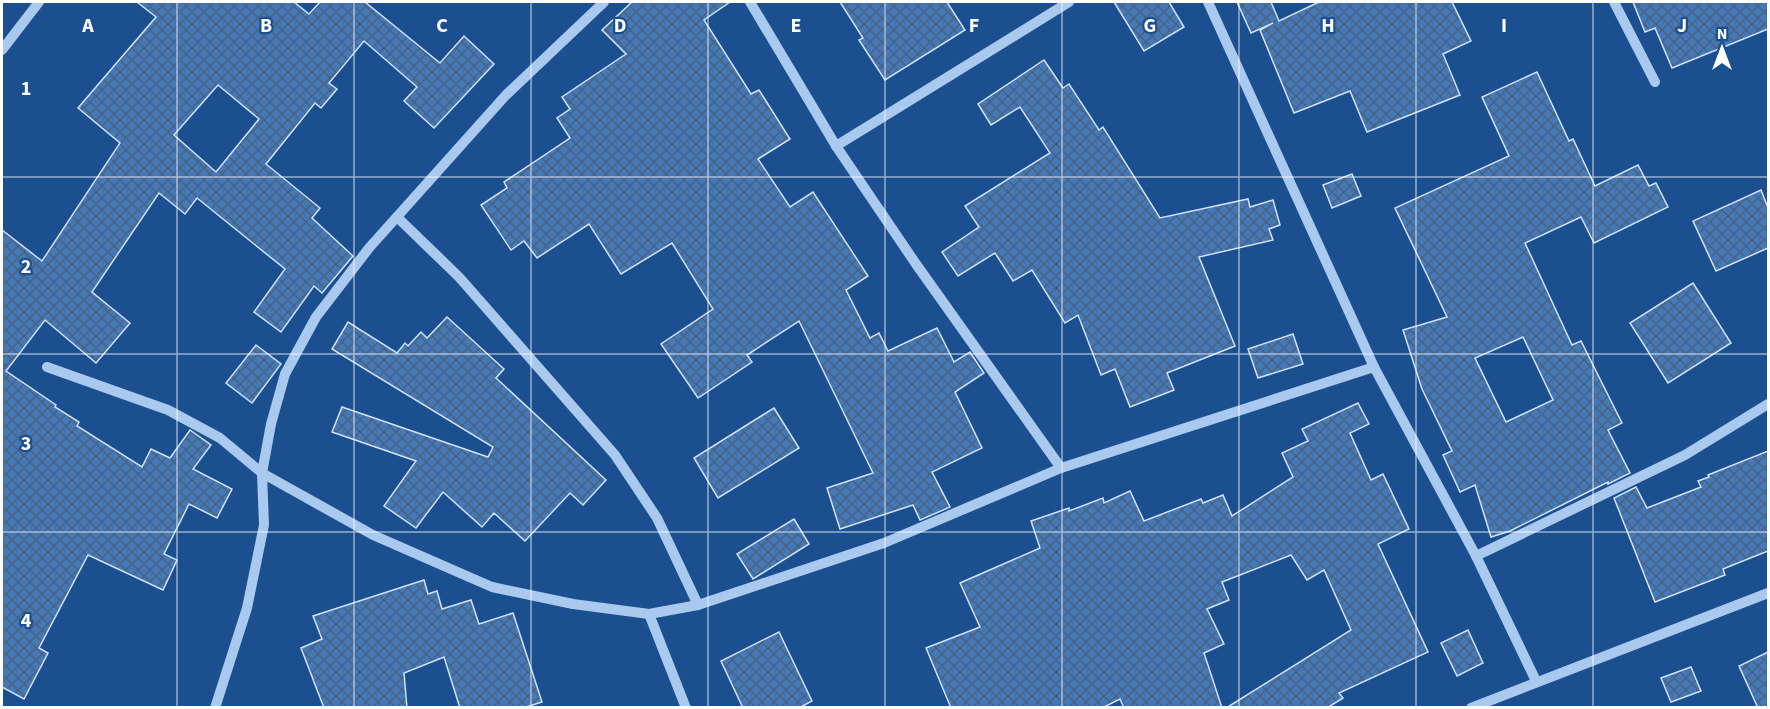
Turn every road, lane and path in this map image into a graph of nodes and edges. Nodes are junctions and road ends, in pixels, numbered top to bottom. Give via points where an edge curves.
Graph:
1 (39, 2) edge
2 (604, 2) edge
3 (750, 2) edge
4 (1069, 2) edge
5 (1208, 2) edge
6 (1614, 2) edge
7 (2, 50) edge
8 (1655, 82) dead end
9 (836, 146) junction
10 (397, 217) junction
11 (47, 367) dead end
12 (1374, 367) junction
13 (1768, 404) edge
14 (1061, 468) junction
15 (262, 473) junction
16 (1476, 556) junction
17 (1768, 593) edge
18 (698, 605) junction
19 (649, 614) junction
20 (1536, 681) junction
21 (215, 708) edge
22 (686, 708) edge
23 (1471, 708) edge

1 - 7 street
2 - 10 street via 506,95
3 - 9 street
4 - 9 street
5 - 12 street
6 - 8 street
9 - 14 street
10 - 15 street via 316,317 285,374
10 - 18 street via 459,277 615,455 657,518
11 - 15 street via 168,410 220,438
12 - 14 street
12 - 16 street
13 - 16 street via 1685,455
14 - 18 street via 884,543
15 - 19 street via 373,534 492,587 573,604
15 - 21 street via 264,525 254,577
16 - 20 street
17 - 20 street
18 - 19 street
19 - 22 street
20 - 23 street

